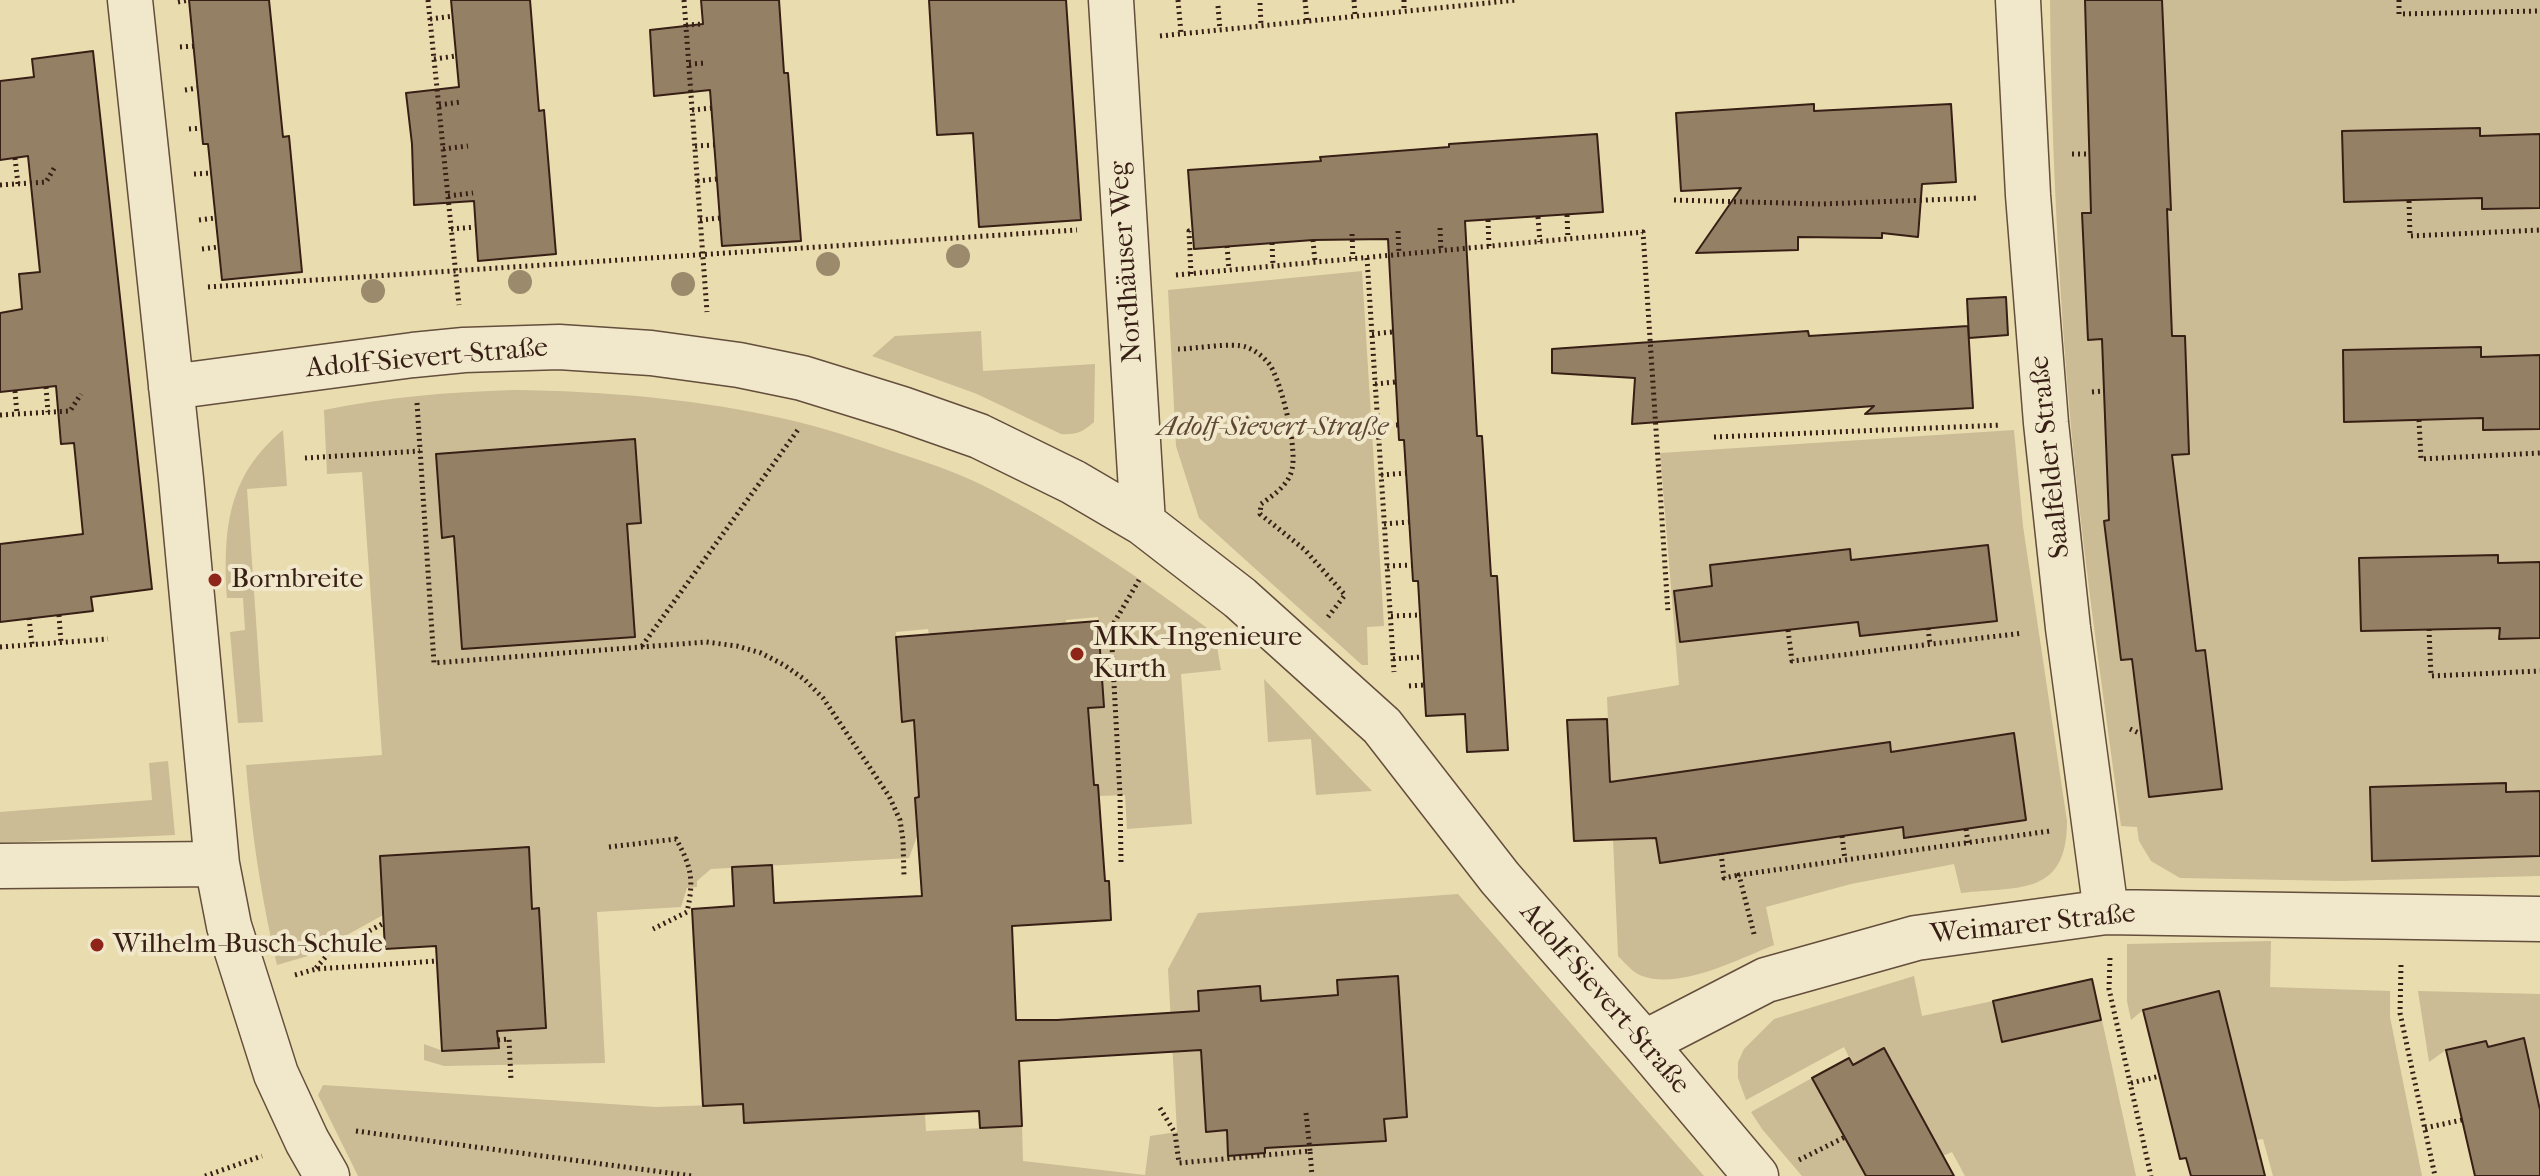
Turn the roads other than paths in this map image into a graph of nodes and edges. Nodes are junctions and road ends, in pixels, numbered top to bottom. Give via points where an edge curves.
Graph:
1 (130, 0) edge
2 (2018, 0) edge
3 (1112, 20) edge
4 (171, 387) junction
5 (1143, 523) junction
6 (217, 864) junction
7 (0, 866) edge
8 (2106, 912) junction
9 (2540, 919) edge
10 (1644, 1043) junction
11 (317, 1158) edge
12 (1775, 1169) edge

1 - 4 street
2 - 8 street, Saalfelder Straße via 2046,423
3 - 5 street, Nordhäuser Weg
4 - 5 street, Adolf-Sievert-Straße via 464,350 559,347 710,361 802,378 979,436
4 - 6 street
5 - 10 street, Adolf-Sievert-Straße via 1240,598 1382,726 1500,878
6 - 7 street
6 - 11 street via 229,926 276,1074
8 - 9 street, Weimarer Straße
8 - 10 street, Weimarer Straße via 1916,938 1766,980
10 - 12 street, Adolf-Sievert-Straße

